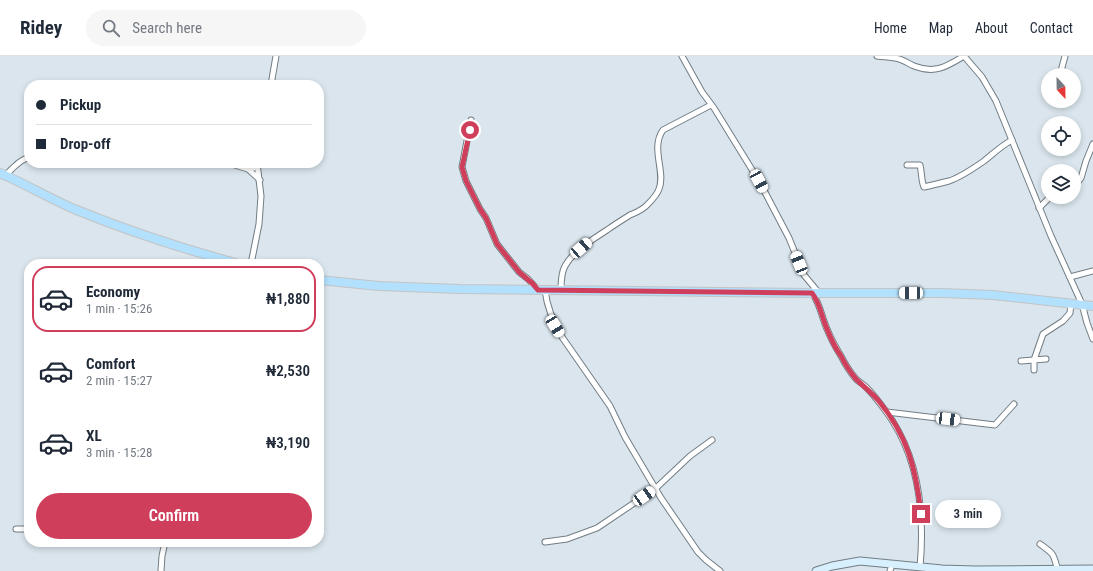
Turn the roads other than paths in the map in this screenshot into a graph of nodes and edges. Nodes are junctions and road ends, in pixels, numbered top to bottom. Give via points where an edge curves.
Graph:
1 (276, 56) edge
2 (682, 56) edge
3 (877, 56) edge
4 (1065, 56) edge
5 (1062, 68) edge
6 (272, 80) edge
7 (711, 104) junction
8 (471, 120) dead end
9 (1012, 140) junction
10 (1093, 144) edge
11 (24, 160) edge
12 (906, 165) dead end
13 (245, 168) edge
14 (254, 168) edge
15 (258, 168) edge
16 (248, 169) junction
17 (2, 175) edge
18 (1081, 178) edge
19 (260, 180) junction
20 (1044, 204) edge
21 (1040, 208) junction
22 (222, 259) edge
23 (252, 259) edge
24 (1093, 271) edge
25 (1070, 277) junction
26 (324, 280) edge
27 (542, 290) junction
28 (561, 290) junction
29 (815, 293) junction
30 (1072, 303) junction
31 (1082, 304) junction
32 (1093, 306) edge
33 (1093, 339) edge
34 (1046, 359) dead end
35 (1034, 360) junction
36 (1021, 361) dead end
37 (1034, 370) dead end
38 (1014, 404) dead end
39 (887, 412) junction
40 (712, 440) dead end
41 (655, 488) junction
42 (16, 529) dead end
43 (24, 529) edge
44 (545, 542) dead end
45 (1040, 544) dead end
46 (164, 547) edge
47 (920, 567) junction
48 (891, 568) edge
49 (1093, 569) edge
50 (1058, 570) edge
51 (161, 571) edge
52 (720, 571) edge
53 (816, 571) edge

1 - 6 street
2 - 7 street
3 - 9 street via 900,59 927,70 939,69 964,56 982,77 996,101
4 - 5 street
7 - 28 street via 660,133 657,150 660,182 656,196 640,211 630,215 573,255 562,274
7 - 29 street via 759,181
8 - 27 street via 462,167 466,181 497,244 519,272
9 - 12 street via 972,169 950,180 924,187 920,165
9 - 21 street
10 - 18 street
11 - 17 street
13 - 16 street
14 - 16 street
15 - 19 street
16 - 19 street
17 - 22 main road via 118,226
19 - 23 street via 259,224
20 - 21 street
21 - 25 street
24 - 25 street
25 - 31 street
26 - 27 main road via 387,286
27 - 28 main road
27 - 41 street via 555,326 610,406
28 - 29 main road
29 - 30 main road via 978,294
29 - 39 street via 832,341 856,379
30 - 31 main road
30 - 35 street via 1070,313 1044,334
31 - 32 main road
31 - 33 street
34 - 35 street
35 - 36 street
35 - 37 street
38 - 39 street via 995,425
39 - 47 street via 903,438 914,467 922,524
40 - 41 street
41 - 44 street via 596,528 567,539
41 - 52 street via 698,552
42 - 43 street
45 - 50 street via 1052,553
46 - 51 street
47 - 48 street
47 - 50 street
48 - 53 street via 860,561
49 - 50 street

